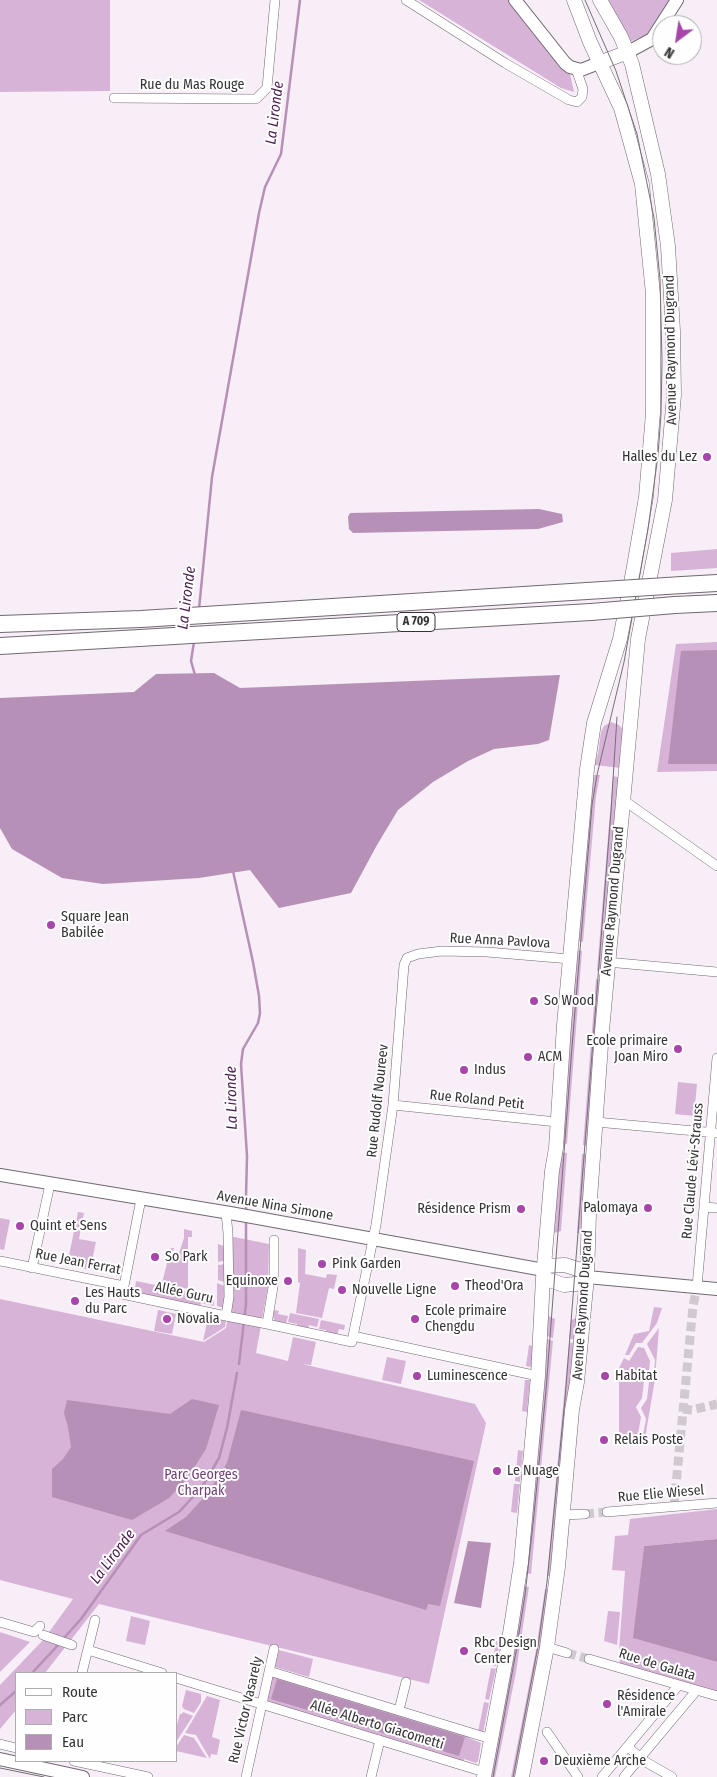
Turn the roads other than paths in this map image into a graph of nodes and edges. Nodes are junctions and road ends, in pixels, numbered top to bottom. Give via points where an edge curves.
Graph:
1 (275, 0) edge
2 (406, 0) edge
3 (516, 0) edge
4 (574, 0) edge
5 (600, 0) edge
6 (677, 0) edge
7 (628, 52) junction
8 (599, 63) junction
9 (576, 69) junction
10 (114, 98) dead end
11 (717, 583) edge
12 (717, 603) edge
13 (0, 624) edge
14 (0, 646) edge
15 (622, 799) junction
16 (717, 866) edge
17 (570, 959) junction
18 (607, 962) junction
19 (404, 965) joint
20 (717, 972) edge
21 (717, 1058) edge
22 (393, 1105) junction
23 (557, 1122) junction
24 (596, 1122) junction
25 (714, 1133) edge
26 (0, 1175) edge
27 (50, 1184) junction
28 (142, 1199) junction
29 (704, 1207) junction
30 (717, 1208) edge
31 (228, 1212) junction
32 (374, 1239) junction
33 (274, 1240) dead end
34 (0, 1261) edge
35 (32, 1268) junction
36 (544, 1271) junction
37 (587, 1277) junction
38 (697, 1287) junction
39 (717, 1289) edge
40 (122, 1294) dead end
41 (226, 1316) junction
42 (268, 1324) junction
43 (352, 1342) dead end
44 (538, 1376) junction
45 (717, 1502) edge
46 (607, 1512) tunnel mouth
47 (585, 1514) tunnel mouth
48 (563, 1515) junction
49 (95, 1620) dead end
50 (0, 1622) edge
51 (40, 1626) dead end
52 (43, 1635) dead end
53 (72, 1645) dead end
54 (547, 1647) junction
55 (274, 1649) dead end
56 (88, 1650) junction
57 (567, 1653) tunnel mouth
58 (589, 1659) tunnel mouth
59 (269, 1671) junction
60 (82, 1672) edge
61 (159, 1672) edge
62 (178, 1679) edge
63 (406, 1682) dead end
64 (678, 1686) junction
65 (696, 1691) junction
66 (717, 1696) edge
67 (262, 1703) junction
68 (399, 1710) junction
69 (547, 1732) dead end
70 (491, 1739) junction
71 (380, 1740) junction
72 (0, 1744) edge
73 (628, 1747) junction
74 (15, 1748) edge
75 (641, 1758) junction
76 (0, 1759) edge
77 (79, 1762) edge
78 (484, 1775) edge
79 (83, 1777) edge
80 (148, 1777) edge
81 (246, 1777) edge
82 (371, 1777) edge
83 (522, 1777) edge
84 (578, 1777) edge
85 (602, 1777) edge
86 (624, 1777) edge
87 (672, 1777) edge

1 - 10 street, Rue du Mas Rouge via 267,88 256,99
2 - 9 street via 505,64 577,102 583,89
3 - 9 street via 565,63
4 - 8 main road, Avenue Raymond Dugrand
5 - 7 main road, Avenue Raymond Dugrand
6 - 7 street via 652,39
7 - 8 main road
7 - 15 main road, Avenue Raymond Dugrand via 658,174 668,246 673,415 665,500 638,639
8 - 9 street
8 - 17 main road, Avenue Raymond Dugrand via 621,108 644,203 654,294 654,403 641,527 620,639 594,723 583,804
11 - 13 highway, A 709, bridge via 140,619
12 - 14 highway, A 709, bridge
15 - 16 street
15 - 18 main road, Avenue Raymond Dugrand
17 - 19 street, Rue Anna Pavlova via 442,951 418,954 408,958
17 - 23 main road, Avenue Raymond Dugrand
18 - 20 street
18 - 24 main road, Avenue Raymond Dugrand
19 - 22 street, Rue Rudolf Noureev
21 - 25 street, Rue Claude Lévi-Strauss
22 - 23 street, Rue Roland Petit
22 - 32 street, Rue Rudolf Noureev
23 - 36 main road, Avenue Raymond Dugrand
24 - 25 street
24 - 37 main road, Avenue Raymond Dugrand
25 - 29 street, Rue Claude Lévi-Strauss
26 - 27 street, Avenue Nina Simone
27 - 28 street, Avenue Nina Simone
27 - 35 street
28 - 31 street, Avenue Nina Simone
28 - 35 street, Rue Jean Ferrat via 124,1286
29 - 30 street
29 - 38 street, Rue Claude Lévi-Strauss
31 - 32 street, Avenue Nina Simone
31 - 41 street, Allée Guru via 229,1297
32 - 36 street, Avenue Nina Simone
32 - 44 street, Rue Rudolf Noureev via 353,1336
33 - 42 street via 274,1281
34 - 35 street, Rue Jean Ferrat
36 - 37 main road via 565,1265
36 - 37 main road via 564,1285
36 - 44 main road
37 - 38 street
37 - 48 main road, Avenue Raymond Dugrand
38 - 39 street
40 - 41 street, Allée Guru
41 - 42 street
42 - 43 street
44 - 70 main road via 519,1574
45 - 46 street, Rue Elie Wiesel
47 - 48 street
48 - 54 main road, Avenue Raymond Dugrand
49 - 56 street
50 - 51 street via 34,1632
52 - 53 street
54 - 57 street
54 - 83 main road, Avenue Raymond Dugrand
55 - 59 street, Rue Victor Vasarely
56 - 60 street
56 - 61 street
58 - 64 street, Rue de Galata
59 - 67 street, Rue Victor Vasarely
59 - 68 street, Allée Alberto Giacometti
62 - 67 street, Allée Alberto Giacometti
63 - 68 street, Allée Alberto Giacometti
64 - 65 street, Rue de Galata
64 - 73 street
65 - 66 street, Rue de Galata
65 - 75 street
67 - 71 street, Allée Alberto Giacometti
67 - 81 street, Rue Victor Vasarely
68 - 70 street, Allée Alberto Giacometti
69 - 84 street
70 - 78 main road
71 - 78 street, Allée Alberto Giacometti
71 - 82 street
72 - 74 street
73 - 75 street
73 - 85 street
75 - 86 street
75 - 87 street
76 - 79 street
77 - 80 street

